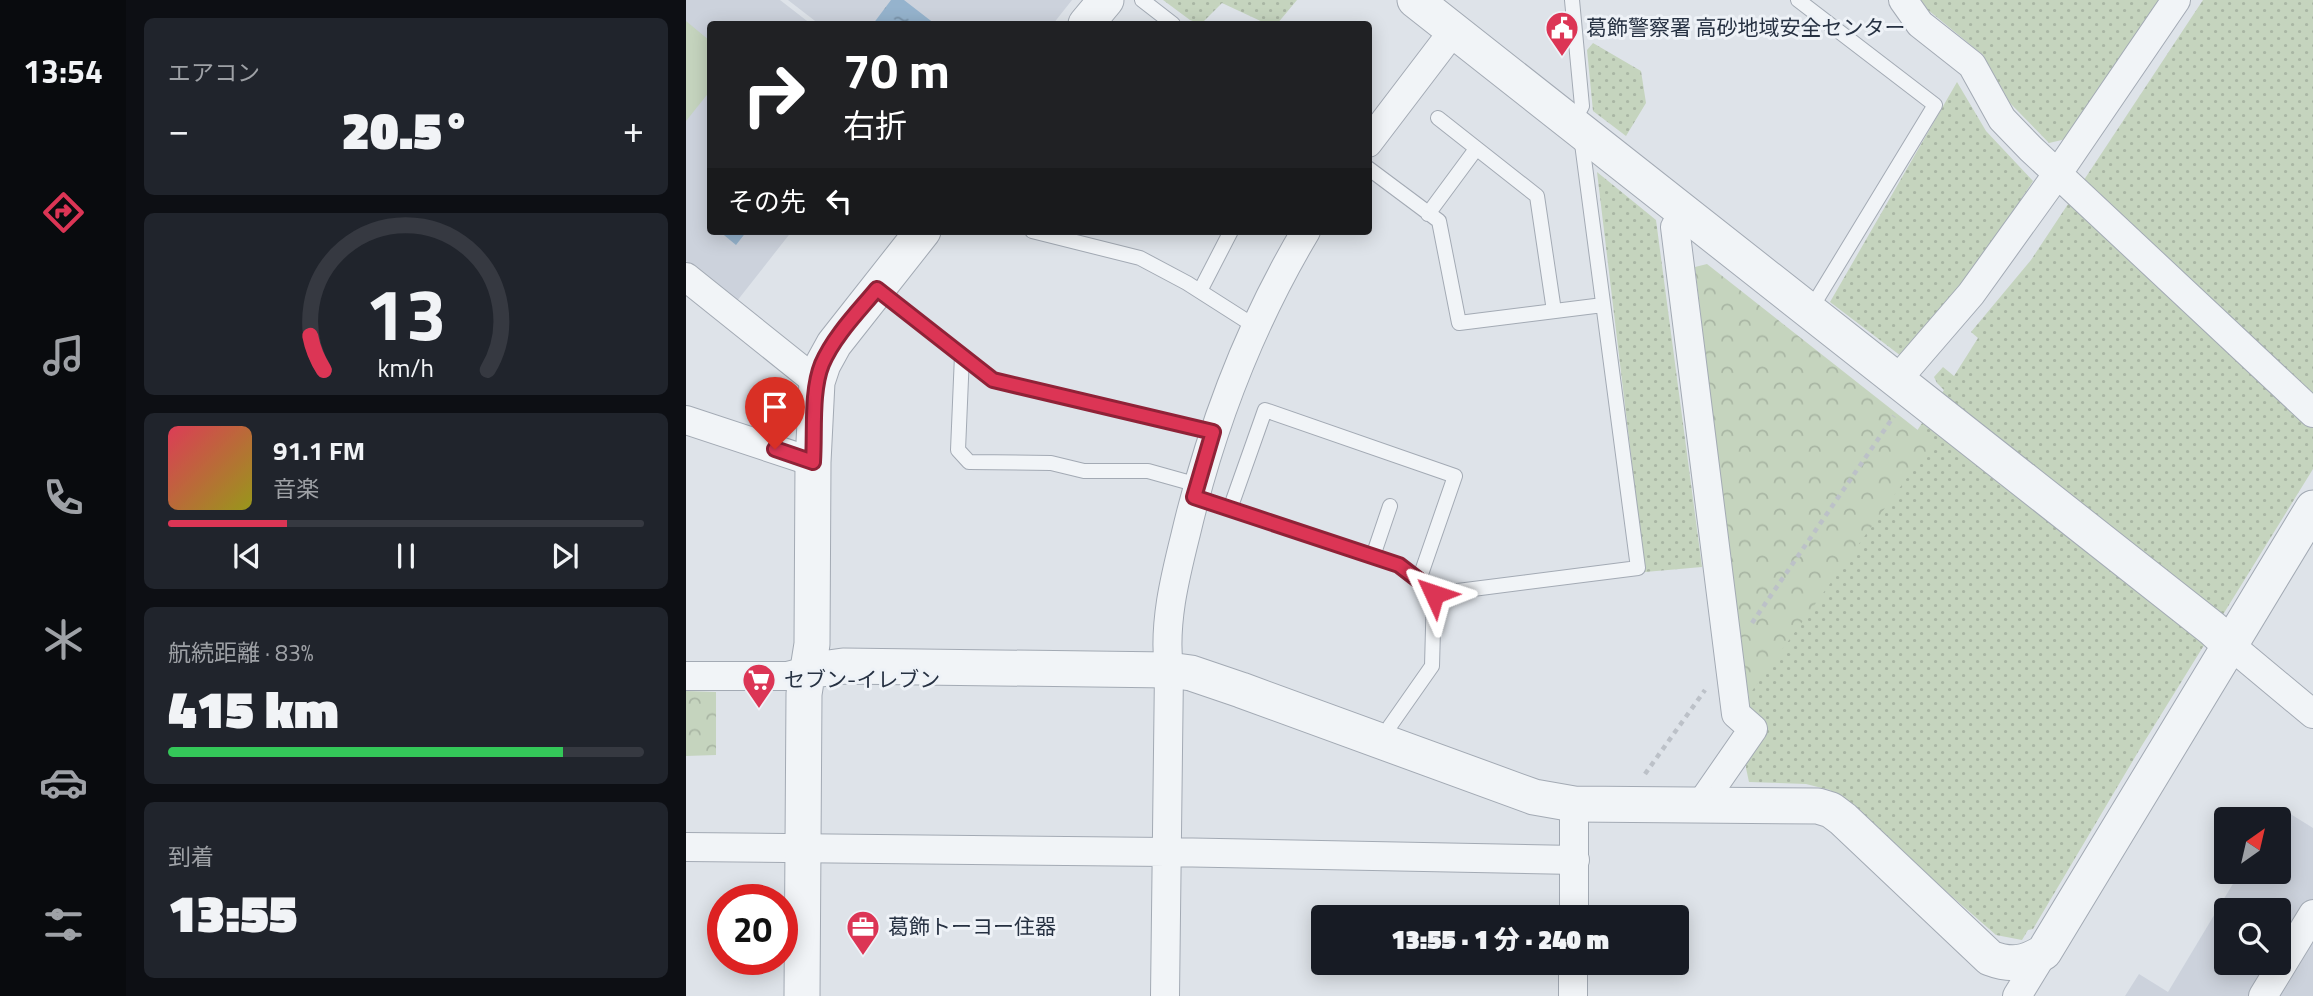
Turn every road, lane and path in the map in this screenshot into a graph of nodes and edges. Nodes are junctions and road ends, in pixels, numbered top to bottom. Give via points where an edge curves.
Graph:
1 (1106, 0) edge
2 (1142, 0) edge
3 (1415, 0) edge
4 (1572, 0) edge
5 (1798, 0) edge
6 (1903, 0) edge
7 (2176, 0) edge
8 (1088, 21) edge
9 (1169, 21) edge
10 (1454, 30) junction
11 (1438, 118) dead end
12 (1576, 128) junction
13 (1372, 138) edge
14 (1476, 149) junction
15 (1372, 171) edge
16 (2058, 173) junction
17 (1428, 214) junction
18 (1684, 214) junction
19 (920, 235) edge
20 (1048, 235) edge
21 (1229, 235) edge
22 (1304, 235) edge
23 (686, 277) edge
24 (877, 289) junction
25 (1200, 291) junction
26 (1603, 305) junction
27 (1554, 311) junction
28 (1809, 312) junction
29 (1256, 327) junction
30 (962, 355) junction
31 (1896, 381) junction
32 (817, 382) junction
33 (2313, 413) edge
34 (1895, 416) dead end
35 (687, 424) edge
36 (1213, 432) junction
37 (813, 462) junction
38 (1196, 491) junction
39 (1390, 506) dead end
40 (2313, 508) edge
41 (1230, 509) junction
42 (1373, 556) junction
43 (1419, 580) junction
44 (1434, 594) junction
45 (2229, 644) junction
46 (1728, 657) junction
47 (1169, 670) junction
48 (807, 671) junction
49 (686, 676) edge
50 (2313, 714) edge
51 (1384, 742) junction
52 (1644, 777) dead end
53 (1574, 804) junction
54 (1701, 804) junction
55 (686, 847) edge
56 (803, 849) junction
57 (1166, 852) junction
58 (1575, 860) junction
59 (1574, 905) edge
60 (2313, 914) edge
61 (2044, 953) junction
62 (1573, 975) edge
63 (802, 996) edge
64 (1165, 996) edge
65 (1573, 996) edge
66 (2017, 996) edge
67 (2263, 996) edge

1 - 8 street
2 - 9 lane
3 - 10 street
4 - 12 lane via 1582,106
5 - 28 lane via 1935,105
6 - 16 street via 1920,24 1972,65 2002,119
7 - 16 street
10 - 12 street
10 - 13 street
11 - 14 lane
12 - 18 street
12 - 26 lane
14 - 17 lane
14 - 27 lane via 1536,196
15 - 17 lane
16 - 31 street via 1971,294
16 - 33 street
17 - 27 lane via 1438,221 1459,323
18 - 28 street
18 - 46 street via 1675,227
19 - 24 street
20 - 25 lane via 1140,258
21 - 25 lane
22 - 29 street
23 - 32 street
24 - 30 lane
24 - 32 street via 834,344
25 - 29 lane
26 - 27 lane
26 - 44 lane via 1638,568
28 - 31 street
29 - 36 street
30 - 36 lane via 993,380
30 - 38 lane via 958,450 970,462 1148,471
31 - 45 street
32 - 37 street
34 - 46 path
35 - 37 street
36 - 38 street
37 - 48 street
38 - 41 lane
38 - 47 street via 1170,609
39 - 42 lane
40 - 45 street
41 - 42 lane
41 - 43 lane via 1265,410 1455,476
42 - 43 lane via 1399,565
43 - 44 lane
44 - 51 lane via 1432,666
45 - 50 street
45 - 61 street
46 - 52 path
46 - 54 street via 1736,714 1753,729
47 - 48 street via 843,666
47 - 51 street via 1191,673
47 - 57 street
48 - 49 street via 787,676
48 - 56 street
51 - 53 street via 1534,797
53 - 54 street
53 - 58 street
54 - 61 street via 1805,805 1831,810 1990,958 2022,963
55 - 56 street
56 - 57 street
56 - 63 street
57 - 58 street
57 - 64 street
58 - 59 street
60 - 67 street
61 - 66 street
62 - 65 street

